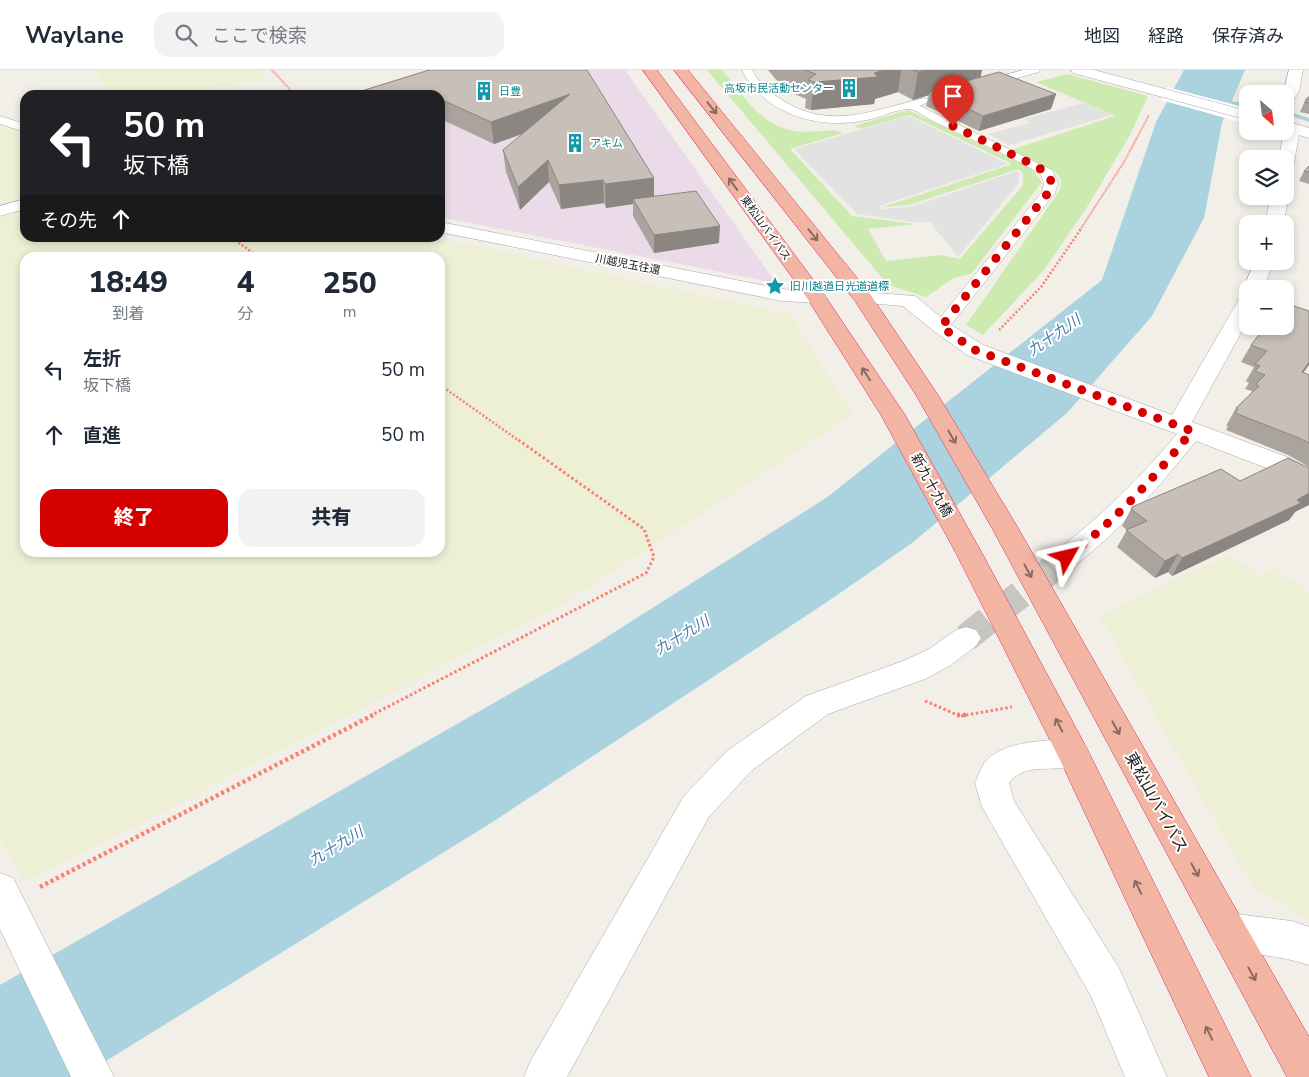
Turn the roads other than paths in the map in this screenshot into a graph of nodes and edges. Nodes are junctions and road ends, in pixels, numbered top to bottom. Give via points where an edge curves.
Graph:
1 (650, 70) edge
2 (681, 70) edge
3 (747, 70) edge
4 (1034, 70) edge
5 (1078, 70) edge
6 (1296, 70) edge
7 (984, 74) edge
8 (1001, 79) junction
9 (1292, 85) edge
10 (974, 87) edge
11 (1309, 96) edge
12 (937, 97) edge
13 (1294, 97) edge
14 (910, 105) junction
15 (1239, 114) edge
16 (0, 120) edge
17 (20, 126) edge
18 (1296, 129) edge
19 (1288, 150) edge
20 (20, 205) edge
21 (0, 211) edge
22 (445, 228) edge
23 (816, 297) junction
24 (873, 298) junction
25 (1239, 319) edge
26 (941, 327) junction
27 (893, 415) joint
28 (1185, 429) junction
29 (1309, 479) edge
30 (1067, 557) tunnel mouth
31 (966, 638) tunnel mouth
32 (1074, 755) junction
33 (4, 897) edge
34 (1228, 931) junction
35 (1309, 946) edge
36 (1309, 1076) edge
37 (93, 1077) edge
38 (545, 1077) edge
39 (1146, 1077) edge
40 (1230, 1077) edge

23 -> 1 highway, 東松山バイパス
2 -> 24 highway
3 - 14 lane via 754,83 782,106 819,120 851,120
4 - 8 lane
5 - 15 street
6 - 9 street
7 - 8 lane
8 - 10 lane
11 - 13 street
12 - 14 lane
14 - 26 lane via 1036,166 1047,173 1052,183 1048,193
16 - 17 lane
18 - 19 street via 1291,135
20 - 21 street
22 - 23 street, 川越児玉往還 via 782,295
27 -> 23 highway, 東松山バイパス
24 - 26 street via 908,300
24 -> 34 highway, 東松山バイパス via 1005,528
25 - 28 street
26 - 28 street via 975,350
32 -> 27 highway, 新九十九橋
28 - 29 street via 1278,463
28 - 30 street via 1163,467 1103,528
31 - 38 street via 940,657 817,705 739,761 696,807
32 - 39 street via 1042,754 1014,761 998,771 992,783 999,807 1105,982
40 -> 32 highway
33 - 37 street
34 - 35 street via 1292,940
34 -> 36 highway, 東松山バイパス

